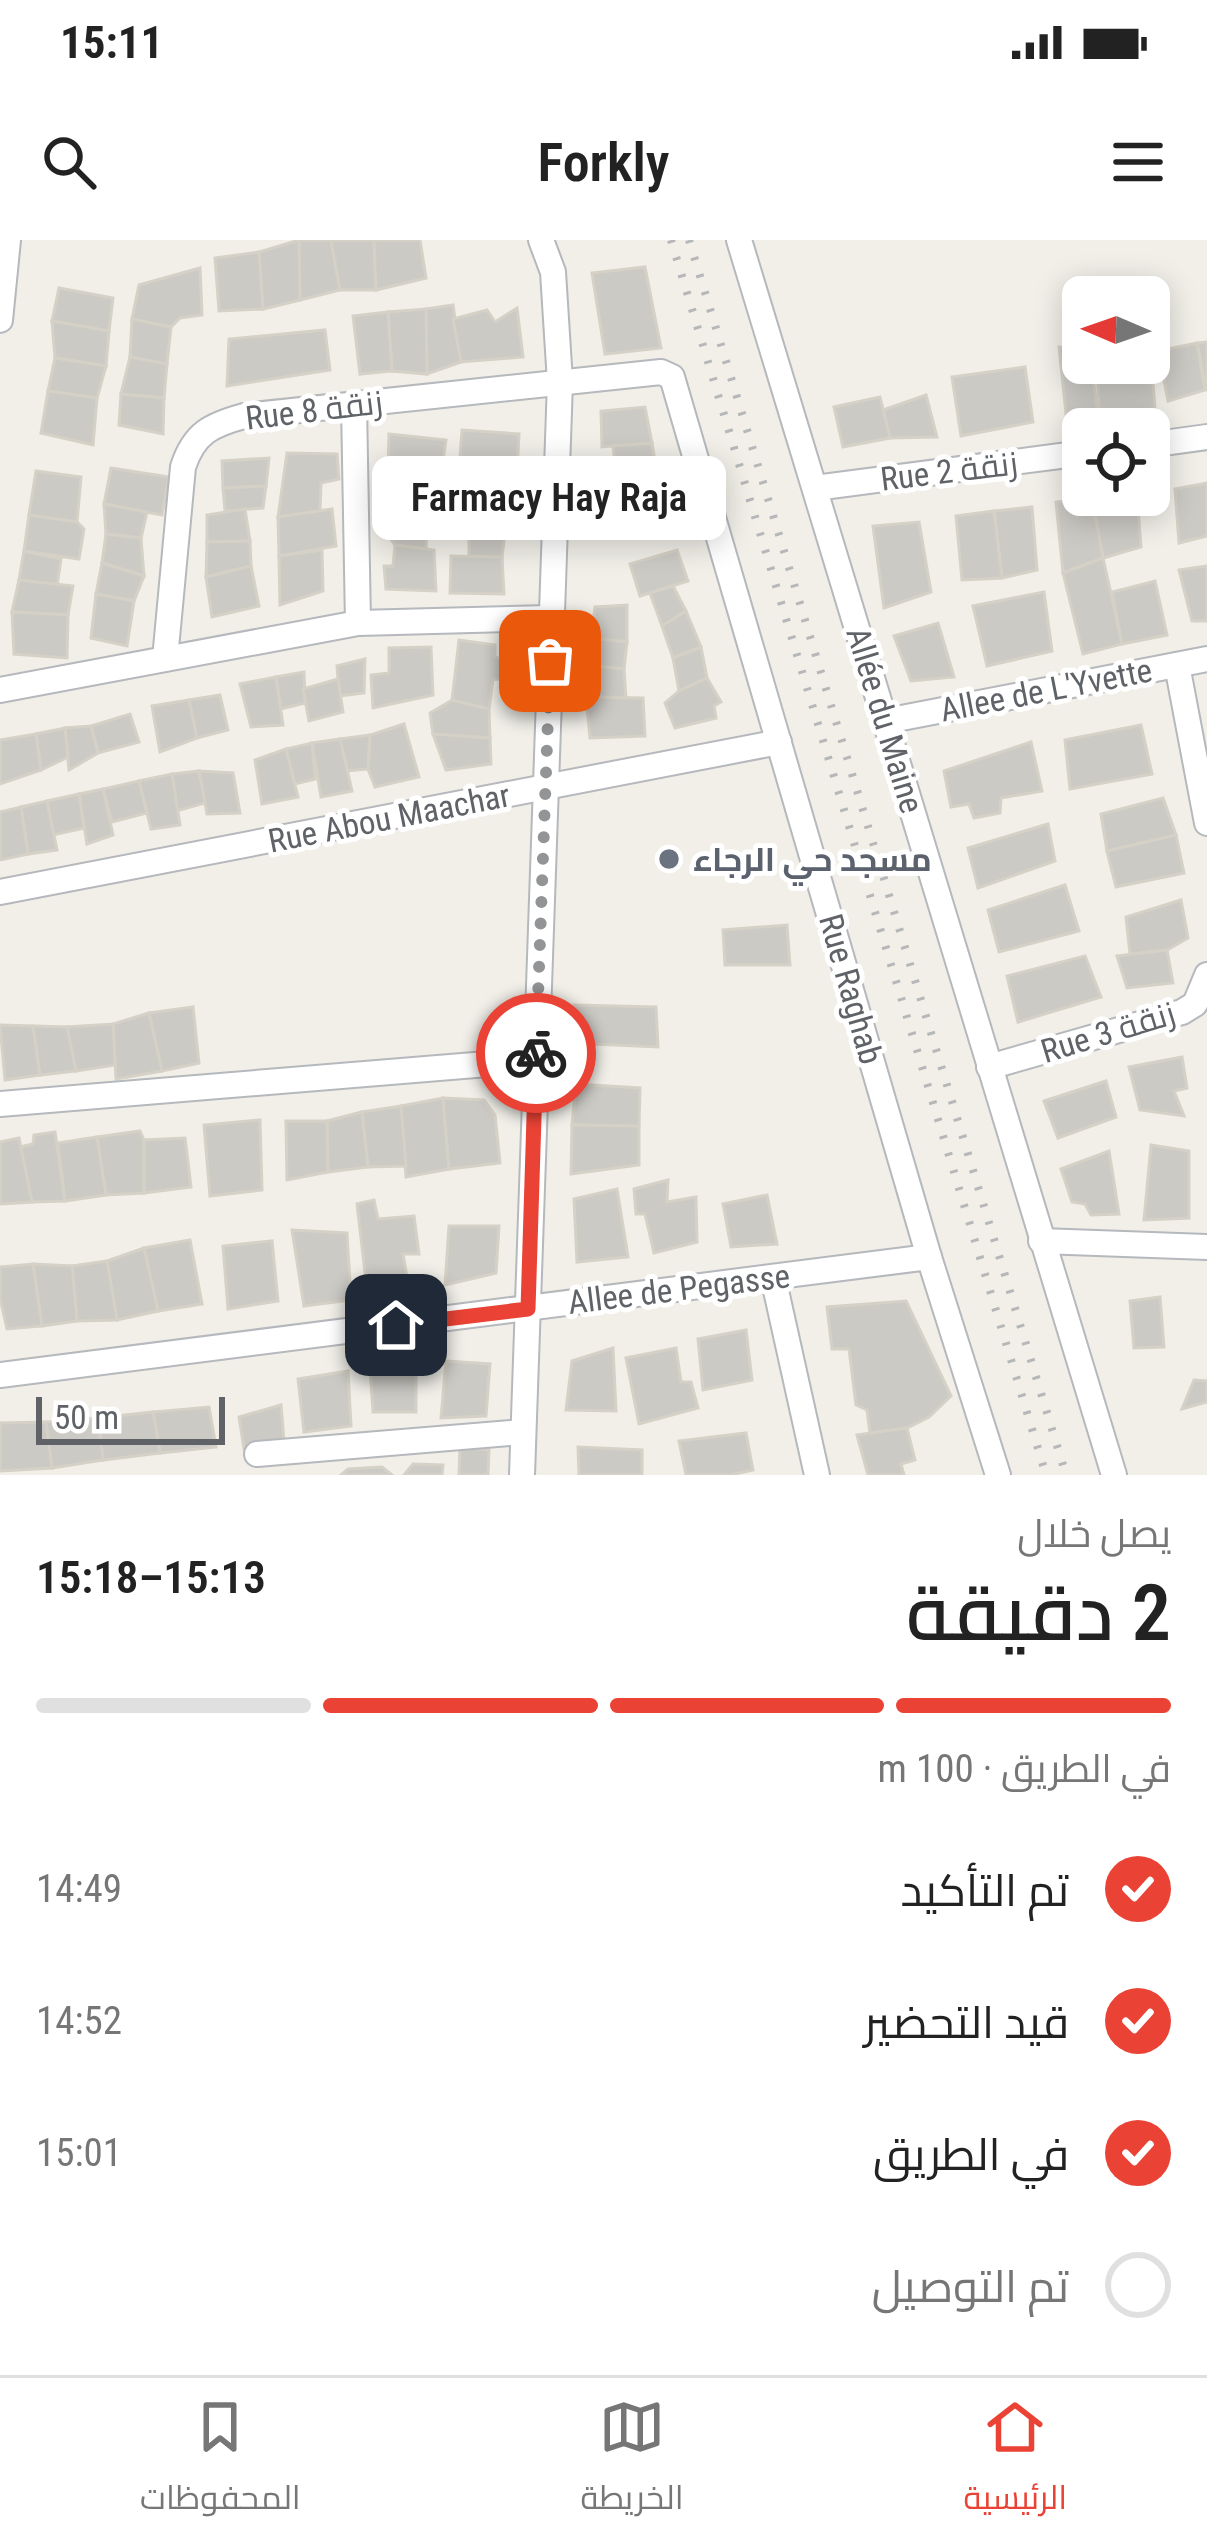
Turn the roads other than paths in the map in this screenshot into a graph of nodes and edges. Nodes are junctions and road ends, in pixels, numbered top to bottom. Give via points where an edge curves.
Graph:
1 (6, 240) edge
2 (541, 240) edge
3 (739, 240) edge
4 (0, 320) edge
5 (661, 372) joint
6 (560, 382) junction
7 (354, 405) junction
8 (1207, 437) edge
9 (1170, 442) edge
10 (1062, 456) edge
11 (815, 488) junction
12 (551, 618) junction
13 (358, 622) junction
14 (165, 658) junction
15 (1207, 659) edge
16 (1177, 665) junction
17 (0, 690) edge
18 (886, 721) junction
19 (778, 742) junction
20 (545, 789) junction
21 (1207, 823) edge
22 (0, 892) edge
23 (1207, 975) edge
24 (536, 1060) junction
25 (989, 1067) junction
26 (0, 1104) edge
27 (1041, 1241) junction
28 (1207, 1247) edge
29 (929, 1257) junction
30 (773, 1276) junction
31 (528, 1309) junction
32 (0, 1375) edge
33 (523, 1432) junction
34 (257, 1454) dead end
35 (522, 1475) edge
36 (818, 1475) edge
37 (998, 1475) edge
38 (1114, 1475) edge

1 - 4 street
2 - 6 street via 553,272
3 - 11 street, Allée du Maine
5 - 6 street, Rue 8 زنقة
5 - 19 street, Rue Raghab via 676,382
6 - 7 street, Rue 8 زنقة
6 - 12 street
7 - 13 street
7 - 14 street, Rue 8 زنقة via 244,416 202,431 191,444
8 - 9 street
10 - 11 street, Rue 2 زنقة
11 - 18 street, Allée du Maine
12 - 13 street
12 - 20 street
13 - 14 street
14 - 17 street
15 - 16 street, Allee de L'Yvette
16 - 18 street, Allee de L'Yvette
16 - 21 street
18 - 25 street, Allée du Maine
19 - 20 street, Rue Abou Maachar
19 - 29 street, Rue Raghab
20 - 22 street, Rue Abou Maachar
20 - 24 street
23 - 25 street, Rue 3 زنقة via 1195,1004 1182,1012
24 - 26 street
24 - 31 street
25 - 27 street, Allée du Maine
27 - 28 street
27 - 38 street, Allée du Maine
29 - 30 street, Allee de Pegasse
29 - 37 street, Rue Raghab
30 - 31 street, Allee de Pegasse
30 - 36 street
31 - 32 street, Allee de Pegasse
31 - 33 street
33 - 34 street
33 - 35 street

